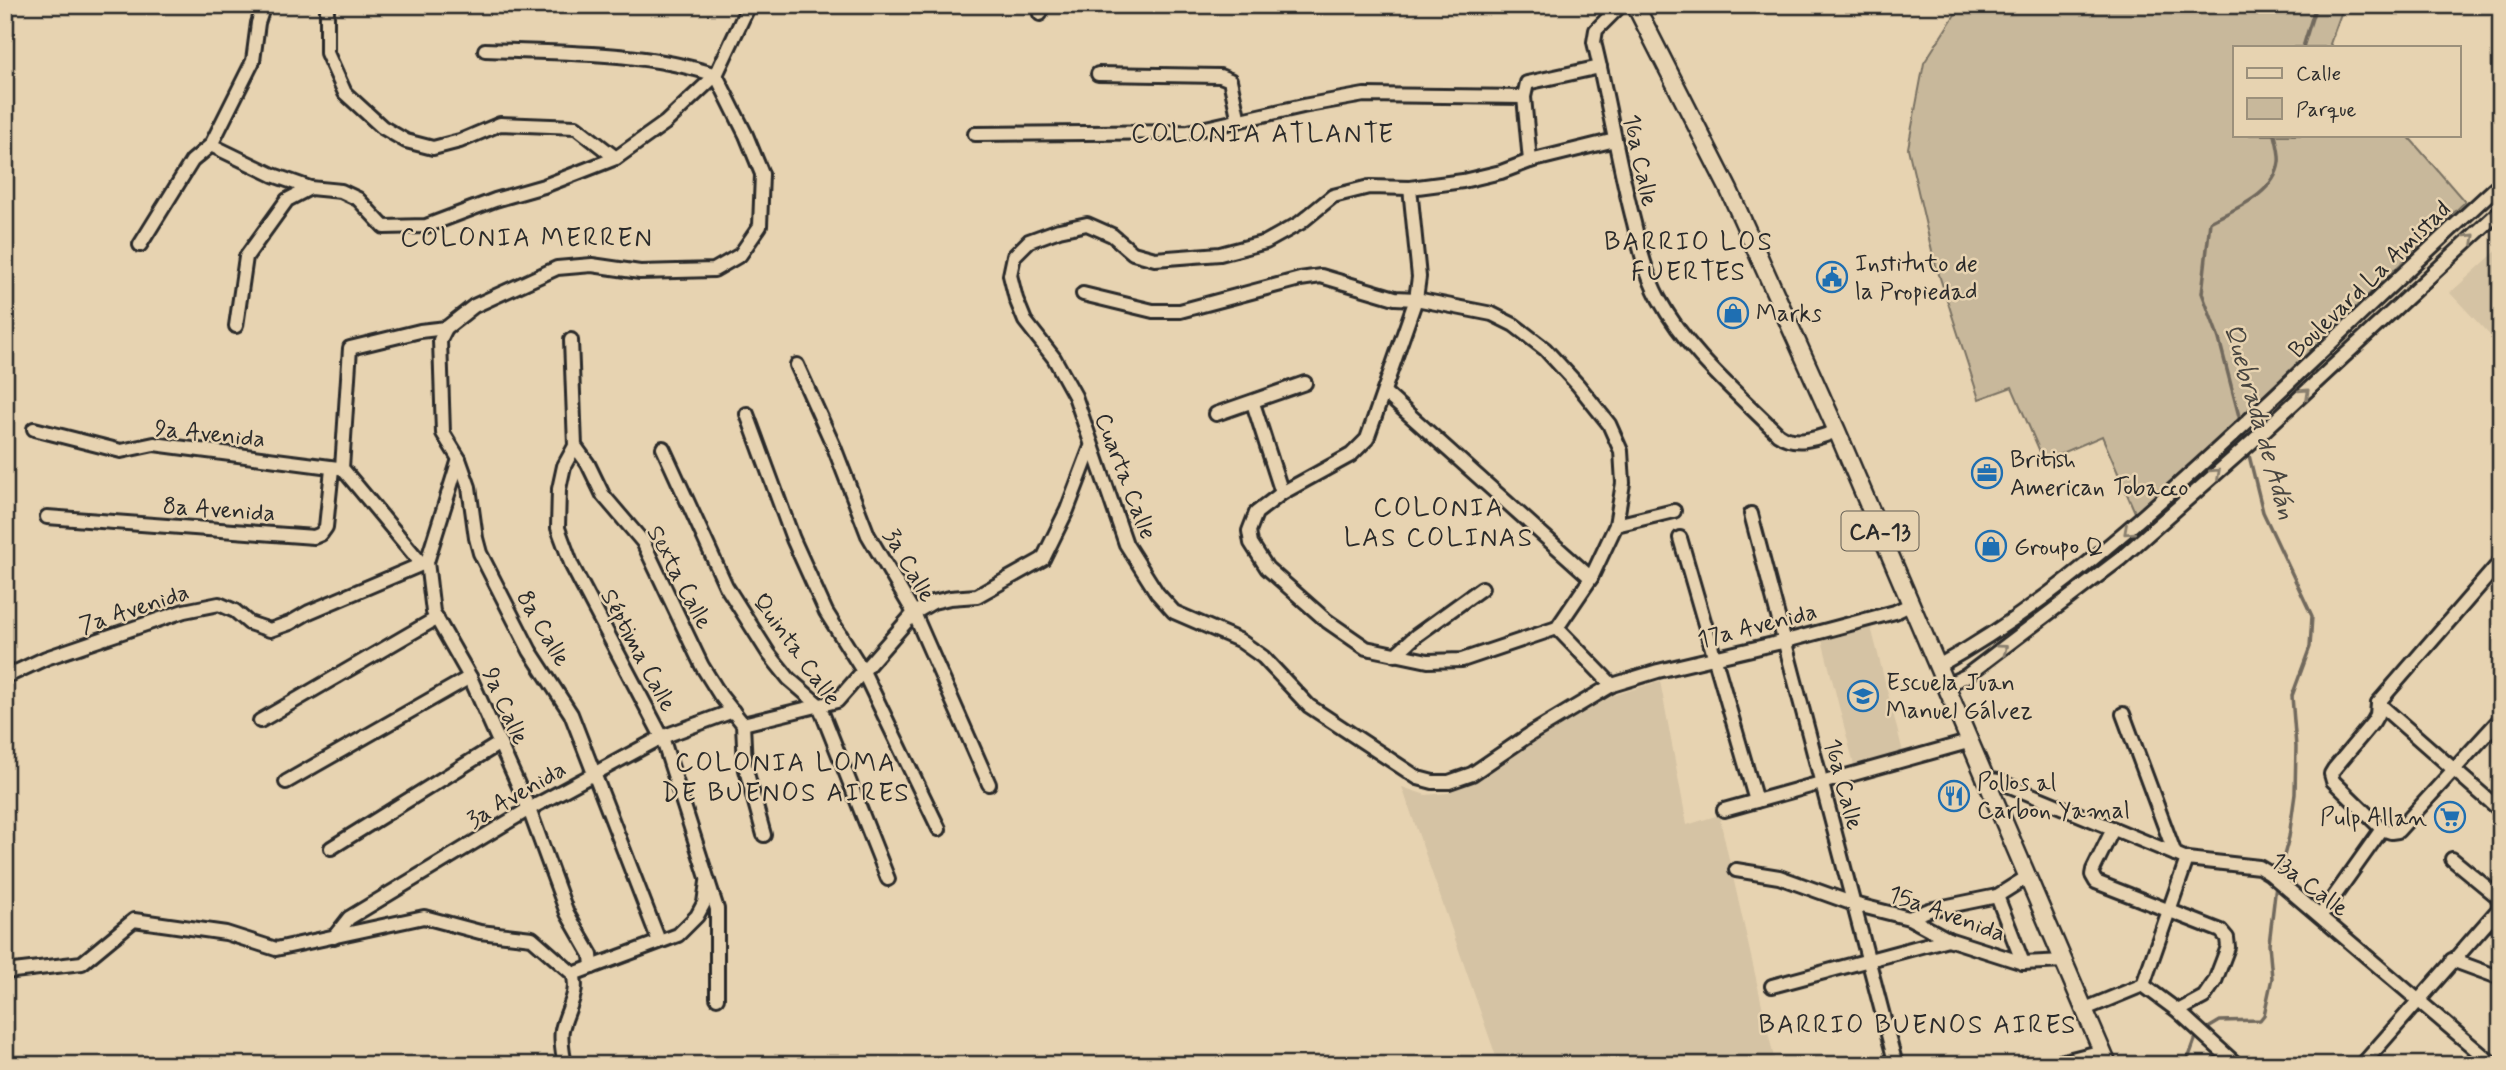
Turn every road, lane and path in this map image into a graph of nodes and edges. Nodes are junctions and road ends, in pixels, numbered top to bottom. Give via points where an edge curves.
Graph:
1 (264, 5) edge
2 (327, 5) edge
3 (749, 5) edge
4 (1621, 5) edge
5 (1635, 5) edge
6 (485, 50) dead end
7 (1600, 67) junction
8 (1098, 74) dead end
9 (716, 75) junction
10 (1524, 97) junction
11 (1239, 121) junction
12 (975, 134) dead end
13 (1615, 140) junction
14 (211, 145) junction
15 (616, 158) junction
16 (1530, 160) junction
17 (2501, 183) edge
18 (1410, 187) junction
19 (310, 188) junction
20 (2501, 210) edge
21 (141, 245) dead end
22 (1083, 294) dead end
23 (1416, 299) junction
24 (236, 326) dead end
25 (446, 328) junction
26 (571, 340) dead end
27 (797, 365) dead end
28 (1305, 383) dead end
29 (1384, 392) junction
30 (1253, 402) junction
31 (747, 414) dead end
32 (1216, 414) dead end
33 (34, 429) dead end
34 (1837, 431) junction
35 (575, 446) junction
36 (1091, 447) junction
37 (663, 448) dead end
38 (459, 459) junction
39 (337, 468) junction
40 (1282, 494) junction
41 (1674, 511) dead end
42 (1751, 514) dead end
43 (47, 517) dead end
44 (1616, 525) junction
45 (1680, 538) dead end
46 (2501, 561) edge
47 (424, 562) junction
48 (1591, 578) junction
49 (1482, 588) dead end
50 (1912, 604) junction
51 (914, 613) junction
52 (437, 618) junction
53 (1557, 628) junction
54 (1786, 641) junction
55 (1395, 654) junction
56 (1714, 657) junction
57 (1938, 666) junction
58 (863, 671) junction
59 (5, 677) edge
60 (471, 677) junction
61 (1612, 685) junction
62 (1945, 685) junction
63 (2378, 703) junction
64 (819, 705) junction
65 (733, 711) junction
66 (2123, 714) dead end
67 (2501, 718) edge
68 (260, 721) dead end
69 (743, 724) junction
70 (662, 737) junction
71 (500, 743) junction
72 (1968, 743) junction
73 (2455, 769) junction
74 (596, 773) junction
75 (1984, 779) junction
76 (286, 782) dead end
77 (1433, 782) joint
78 (989, 784) dead end
79 (1822, 784) junction
80 (1756, 801) junction
81 (529, 809) junction
82 (1724, 810) dead end
83 (2501, 811) edge
84 (939, 829) dead end
85 (2113, 829) junction
86 (2382, 829) junction
87 (764, 835) dead end
88 (331, 848) dead end
89 (2181, 856) junction
90 (2452, 859) dead end
91 (1736, 870) dead end
92 (2027, 877) junction
93 (707, 878) junction
94 (888, 879) dead end
95 (1997, 896) junction
96 (1854, 904) junction
97 (2168, 911) junction
98 (2322, 915) junction
99 (1909, 918) junction
100 (334, 937) junction
101 (1948, 939) junction
102 (659, 941) junction
103 (1868, 960) junction
104 (2452, 960) junction
105 (2064, 961) junction
106 (2023, 962) junction
107 (592, 967) junction
108 (5, 972) edge
109 (573, 974) junction
110 (2501, 978) edge
111 (2143, 985) junction
112 (1772, 986) dead end
113 (717, 998) dead end
114 (2417, 1001) junction
115 (2085, 1010) junction
116 (2178, 1012) junction
117 (2105, 1058) edge
118 (2075, 1061) edge
119 (565, 1065) edge
120 (1896, 1065) edge
121 (2048, 1065) edge
122 (2237, 1065) edge
123 (2362, 1065) edge
124 (2494, 1065) edge

1 - 14 street via 253,61
2 - 15 street via 327,53 345,93 382,127 406,141 433,148 500,124 576,127
3 - 9 street
4 - 7 street, 16a Calle via 1596,30
5 - 34 main road, CA-13 via 1729,190
6 - 9 street via 645,60
7 - 10 street via 1531,81 1524,87
7 - 13 street, 16a Calle
8 - 11 street via 1220,76 1230,80
9 - 15 street via 665,123
9 - 25 street via 762,174 760,226 740,255 714,270 558,268 474,306
10 - 11 street via 1364,95
10 - 16 street
11 - 12 street via 1188,132
13 - 16 street
13 - 34 street, 16a Calle via 1646,273 1674,323 1704,360 1787,440 1809,440
14 - 19 street
14 - 21 street via 192,160
15 - 19 street via 426,226 384,227 358,198
16 - 18 street via 1464,181
17 -> 57 street, Boulevard La Amistad via 2111,546 2005,624
18 - 23 street via 1419,277
18 - 36 street, Cuarta Calle via 1369,187 1333,196 1300,223 1266,242 1220,254 1155,259 1133,253 1112,235 1087,224 1029,241 1014,257 1010,275 1016,299 1025,321 1054,358 1075,396
19 - 24 street via 288,200 246,257
62 -> 20 street, Boulevard La Amistad via 1966,676 2120,559
22 - 23 street via 1153,311 1180,311 1321,276 1395,298
23 - 29 street
23 - 44 street via 1492,314 1514,325 1545,349 1578,385 1609,424 1622,451 1623,483
25 - 38 street, 8a Calle via 440,340 441,413 443,433
25 - 39 street, 8a Avenida via 350,348
26 - 35 street
27 - 51 street, 3a Calle via 868,536
28 - 30 street
29 - 40 street via 1367,439 1351,455
29 - 48 street
30 - 32 street
30 - 40 street
31 - 58 street via 793,539 826,612
33 - 39 street, 9a Avenida via 121,451 154,444
34 - 50 main road, CA-13
35 - 65 street, Sexta Calle via 603,495 643,542 702,666
35 - 70 street, Séptima Calle via 559,489 561,537
36 - 51 street via 1068,510 1043,559 977,596 933,602
36 - 77 street, Cuarta Calle via 1126,544 1174,612 1239,640 1263,657 1309,706 1418,778
37 - 64 street, Quinta Calle via 726,586 782,671
38 - 47 street, 9a Calle
38 - 74 street, 8a Calle via 469,487 480,553 530,651 571,714
39 - 43 street, 8a Avenida via 326,527 314,537
39 - 47 street
40 - 55 street via 1256,513 1249,531 1267,568 1326,621 1366,648
41 - 44 street
42 - 54 street, 16a Calle
44 - 48 street
45 - 56 street
46 - 63 street
47 - 52 street, 9a Calle
47 - 59 street, 7a Avenida via 270,630 219,604 195,608 46,658
48 - 53 street
49 - 55 street
50 - 54 street, 17a Avenida
50 - 57 main road, CA-13
51 - 58 street
51 - 78 street, 3a Calle
52 - 60 street, 9a Calle
52 - 68 street
53 - 55 street via 1462,660 1428,661
53 - 61 street
54 - 56 street, 17a Avenida
54 - 79 street, 16a Calle
56 - 61 street, 17a Avenida
56 - 80 street
57 - 62 main road, CA-13
58 - 64 street via 837,701
58 - 84 street
60 - 71 street, 9a Calle
60 - 76 street
61 - 77 street, 17a Avenida via 1472,774
62 - 72 main road, CA-13
63 - 73 street
63 - 86 street via 2373,722 2331,774
64 - 69 street
64 - 94 street, Quinta Calle
65 - 69 street, Sexta Calle
65 - 70 street, 3a Avenida
66 - 89 street
67 - 73 street
69 - 87 street via 745,766
70 - 74 street, 3a Avenida
70 - 93 street, Séptima Calle
71 - 81 street, 9a Calle
71 - 88 street
72 - 75 main road, CA-13
72 - 79 street
73 - 83 street
73 - 86 street via 2398,831
74 - 81 street, 3a Avenida
74 - 102 street, 8a Calle
75 - 85 street, 13a Calle
75 - 92 main road, CA-13
79 - 80 street
79 - 96 street, 16a Calle
80 - 82 street
81 - 100 street, 3a Avenida via 349,918
81 - 107 street, 9a Calle via 566,913 591,955
85 - 89 street, 13a Calle
85 - 97 street via 2092,870 2096,882
86 - 98 street
89 - 97 street
89 - 98 street, 13a Calle via 2259,867
90 - 104 street via 2497,896 2499,903 2498,910
91 - 96 street, 15a Avenida via 1779,877
92 - 95 street
92 - 105 main road, CA-13
93 - 102 street via 697,916 678,935
93 - 113 street, Séptima Calle via 717,909
95 - 99 street
95 - 106 street
96 - 99 street, 15a Avenida
96 - 103 street, 16a Calle
97 - 111 street
97 - 116 street via 2221,931 2228,947 2204,997
98 - 114 street, 13a Calle
99 - 101 street, 15a Avenida
100 - 108 street via 276,949 226,933 134,920 82,963
100 - 109 street via 424,916 480,932 532,938
101 - 103 street
101 - 106 street, 15a Avenida
102 - 107 street
103 - 112 street
103 - 120 street, 16a Calle
104 - 110 street
104 - 114 street
105 - 106 street, 15a Avenida
105 - 115 main road, CA-13
107 - 109 street
109 - 119 street via 575,994 561,1042
111 - 115 street
111 - 116 street
114 - 123 street
114 - 124 street, 13a Calle
115 - 117 main road, CA-13
116 - 122 street
117 - 118 street
118 - 121 street

